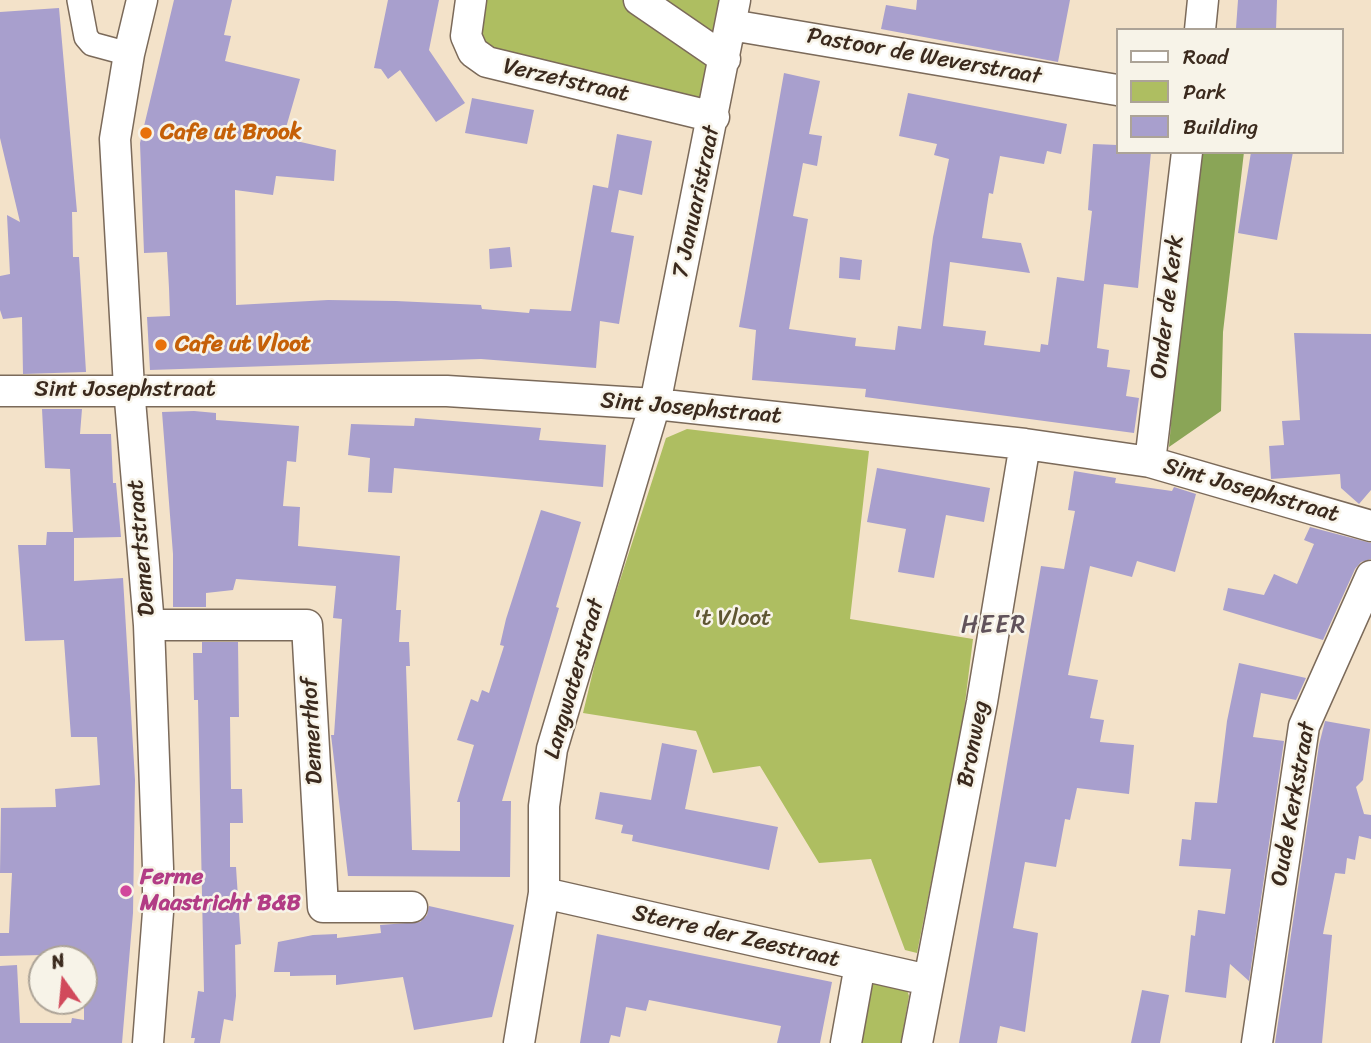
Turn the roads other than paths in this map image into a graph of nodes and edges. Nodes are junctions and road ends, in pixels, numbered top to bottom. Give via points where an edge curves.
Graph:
1 (79, 0) edge
2 (142, 0) edge
3 (471, 0) edge
4 (639, 0) edge
5 (1203, 0) edge
6 (733, 12) edge
7 (1200, 28) edge
8 (129, 54) junction
9 (725, 58) junction
10 (1116, 90) edge
11 (714, 117) junction
12 (1186, 154) edge
13 (129, 388) junction
14 (0, 391) edge
15 (654, 404) junction
16 (1025, 444) junction
17 (1150, 462) junction
18 (1371, 526) edge
19 (1371, 576) edge
20 (149, 625) junction
21 (544, 893) junction
22 (412, 907) dead end
23 (860, 965) junction
24 (928, 980) junction
25 (148, 1043) edge
26 (519, 1043) edge
27 (846, 1043) edge
28 (917, 1043) edge
29 (1257, 1043) edge

1 - 8 street via 86,37 92,44
2 - 8 street, Demertstraat
3 - 11 street, Verzetstraat via 466,36 473,52 487,62
4 - 9 street
5 - 7 street
6 - 9 street, 7 Januaristraat
6 - 10 street, Pastoor de Weverstraat
8 - 13 street, Demertstraat via 115,139
9 - 11 street, 7 Januaristraat
11 - 15 street, 7 Januaristraat
12 - 17 street, Onder de Kerk
13 - 14 street, Sint Josephstraat
13 - 15 street, Sint Josephstraat via 447,391
13 - 20 street, Demertstraat
15 - 16 street, Sint Josephstraat
15 - 21 street, Langwaterstraat via 552,748 544,806
16 - 17 street, Sint Josephstraat
16 - 24 street, Bronweg via 982,702
17 - 18 street, Sint Josephstraat
19 - 29 street, Oude Kerkstraat via 1310,710 1300,743
20 - 22 street, Demerthof via 307,625 323,907
20 - 25 street, Demertstraat via 158,912
21 - 23 street, Sterre der Zeestraat
21 - 26 street, Langwaterstraat
23 - 24 street, Sterre der Zeestraat
23 - 27 street
24 - 28 street, Bronweg

